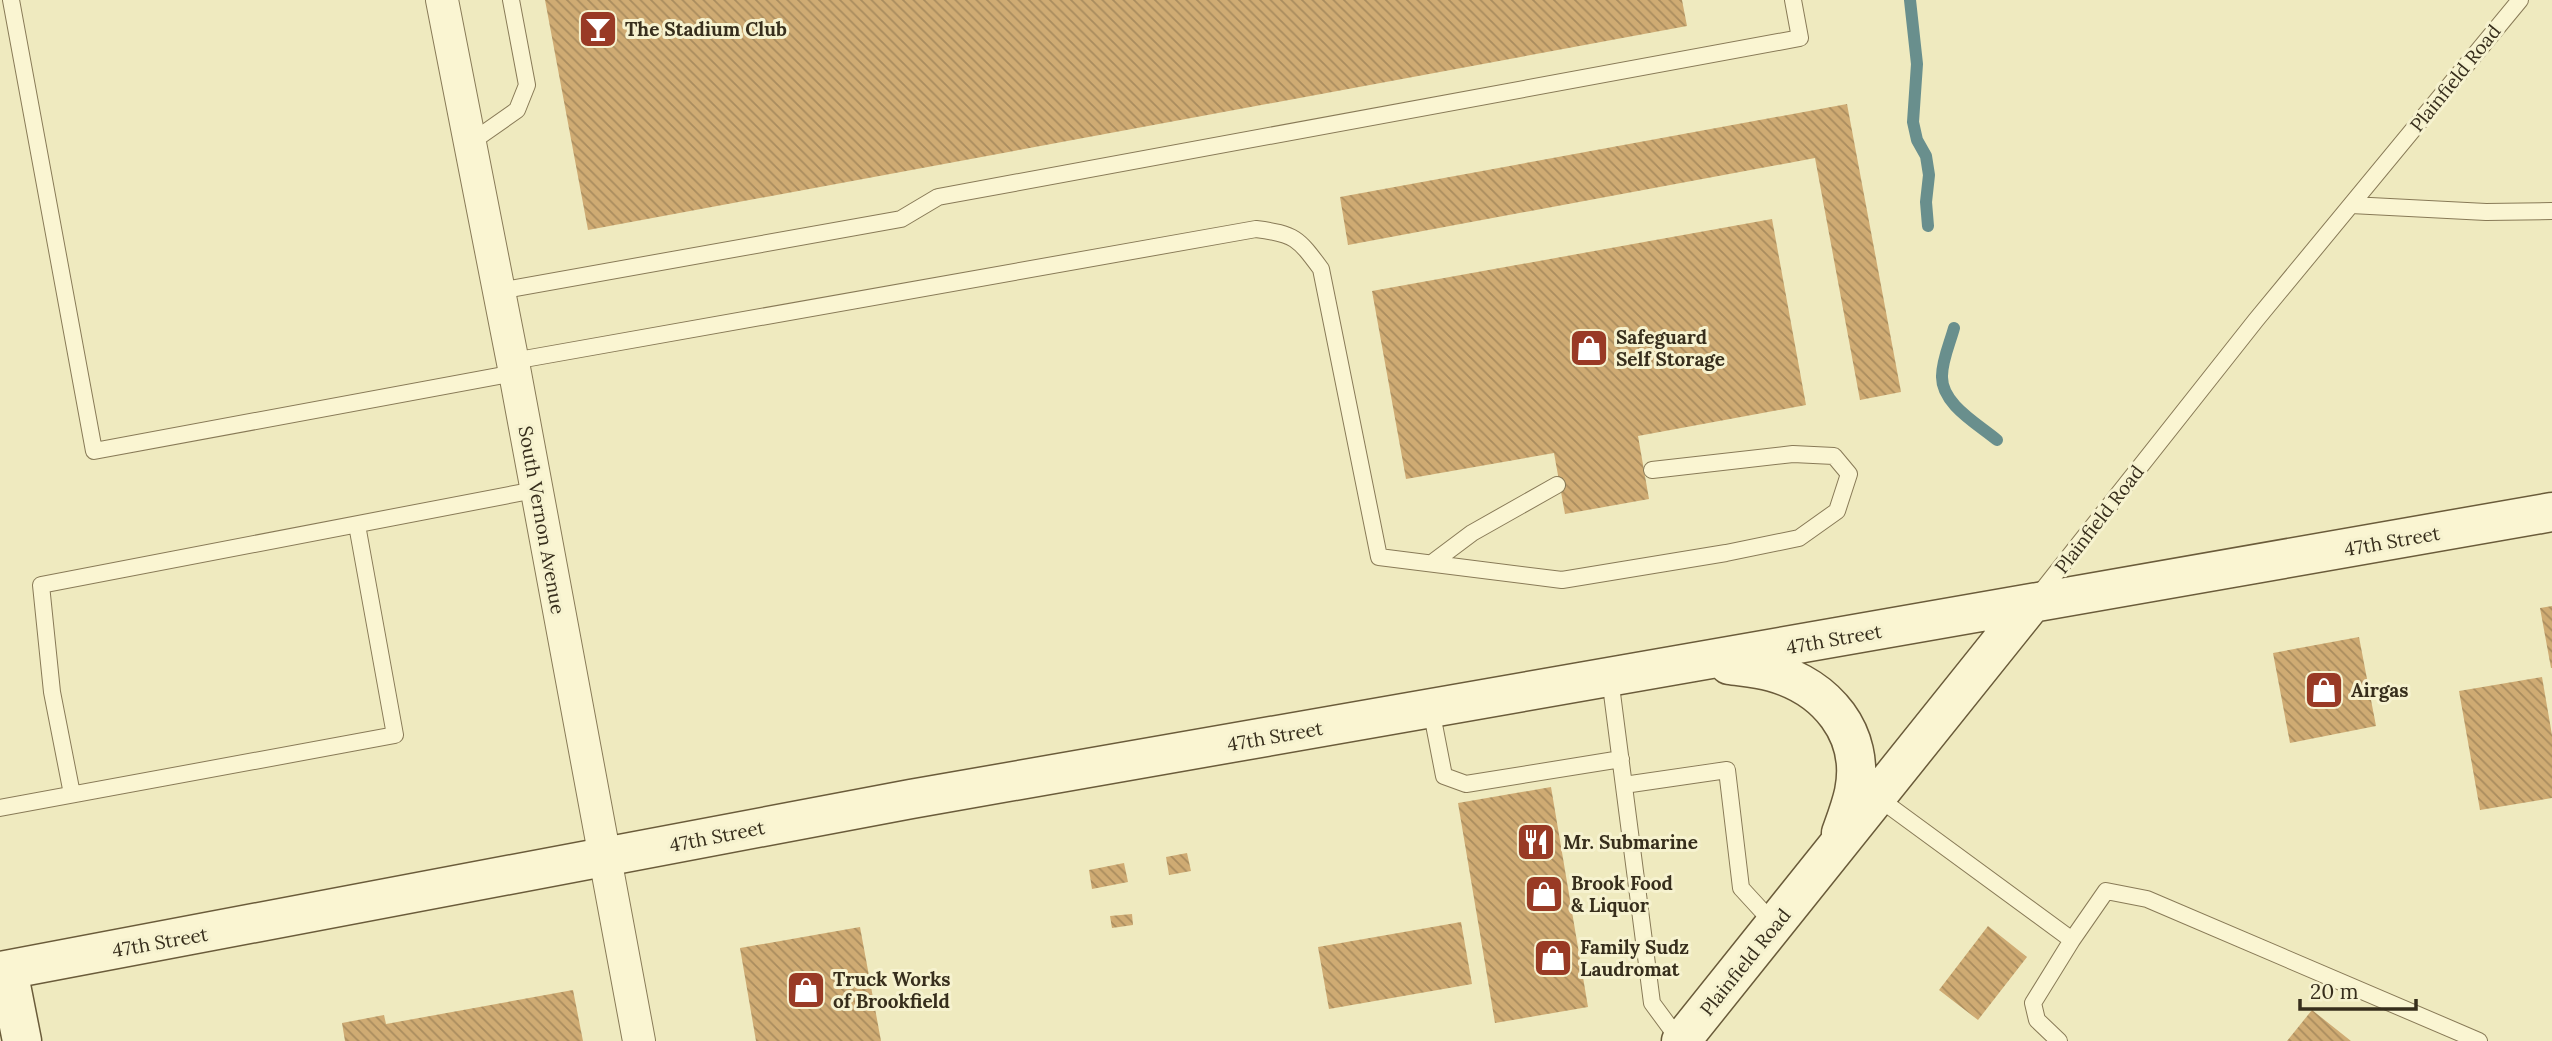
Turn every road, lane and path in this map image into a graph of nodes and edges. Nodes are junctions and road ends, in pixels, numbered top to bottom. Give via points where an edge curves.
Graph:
1 (11, 0) edge
2 (442, 0) edge
3 (511, 0) edge
4 (1793, 0) edge
5 (2520, 0) edge
6 (470, 144) junction
7 (2351, 205) junction
8 (2552, 211) edge
9 (499, 291) junction
10 (514, 367) junction
11 (1652, 470) dead end
12 (1557, 485) dead end
13 (535, 490) junction
14 (2552, 512) edge
15 (357, 525) junction
16 (1432, 563) junction
17 (2031, 604) junction
18 (1706, 661) junction
19 (1609, 678) junction
20 (1431, 709) junction
21 (1620, 759) junction
22 (1624, 785) junction
23 (72, 794) junction
24 (1877, 797) junction
25 (0, 808) edge
26 (1837, 847) junction
27 (605, 858) junction
28 (1775, 925) junction
29 (2072, 940) junction
30 (4, 970) edge
31 (22, 1041) edge
32 (639, 1041) edge
33 (1681, 1041) edge
34 (2059, 1041) edge
35 (2479, 1041) edge

1 - 10 lane via 94,451
2 - 6 street, South Vernon Avenue
3 - 6 lane via 527,85 517,110
4 - 9 lane via 1800,38 938,197 901,219
5 - 7 lane, Plainfield Road
6 - 9 street, South Vernon Avenue
7 - 8 lane
7 - 17 lane, Plainfield Road
9 - 10 street, South Vernon Avenue
10 - 13 street, South Vernon Avenue
10 - 16 lane via 1256,229 1288,233 1321,269 1379,557
11 - 16 lane via 1793,454 1834,456 1849,474 1837,511 1799,537 1775,543 1562,580
12 - 16 lane via 1472,533
13 - 15 lane
13 - 27 street, South Vernon Avenue
14 - 17 main road, 47th Street
15 - 23 lane via 41,585 52,692
15 - 23 lane via 395,735
17 - 18 main road, 47th Street
17 - 24 main road, Plainfield Road
18 - 19 main road, 47th Street
18 - 26 main road via 1772,672 1810,688 1836,710 1854,745 1854,789
19 - 20 main road, 47th Street
19 - 21 lane
20 - 21 lane via 1444,776 1466,784
20 - 27 main road, 47th Street via 911,799
21 - 22 lane
22 - 28 lane via 1727,770 1741,888
22 - 33 lane via 1652,1003
23 - 25 lane
24 - 26 main road, Plainfield Road
24 - 29 lane
26 - 28 main road, Plainfield Road
27 - 30 main road, 47th Street
27 - 32 street, South Vernon Avenue
28 - 33 main road, Plainfield Road
29 - 34 lane via 2033,1003 2037,1020
29 - 35 lane via 2106,891 2147,899
30 - 31 main road

